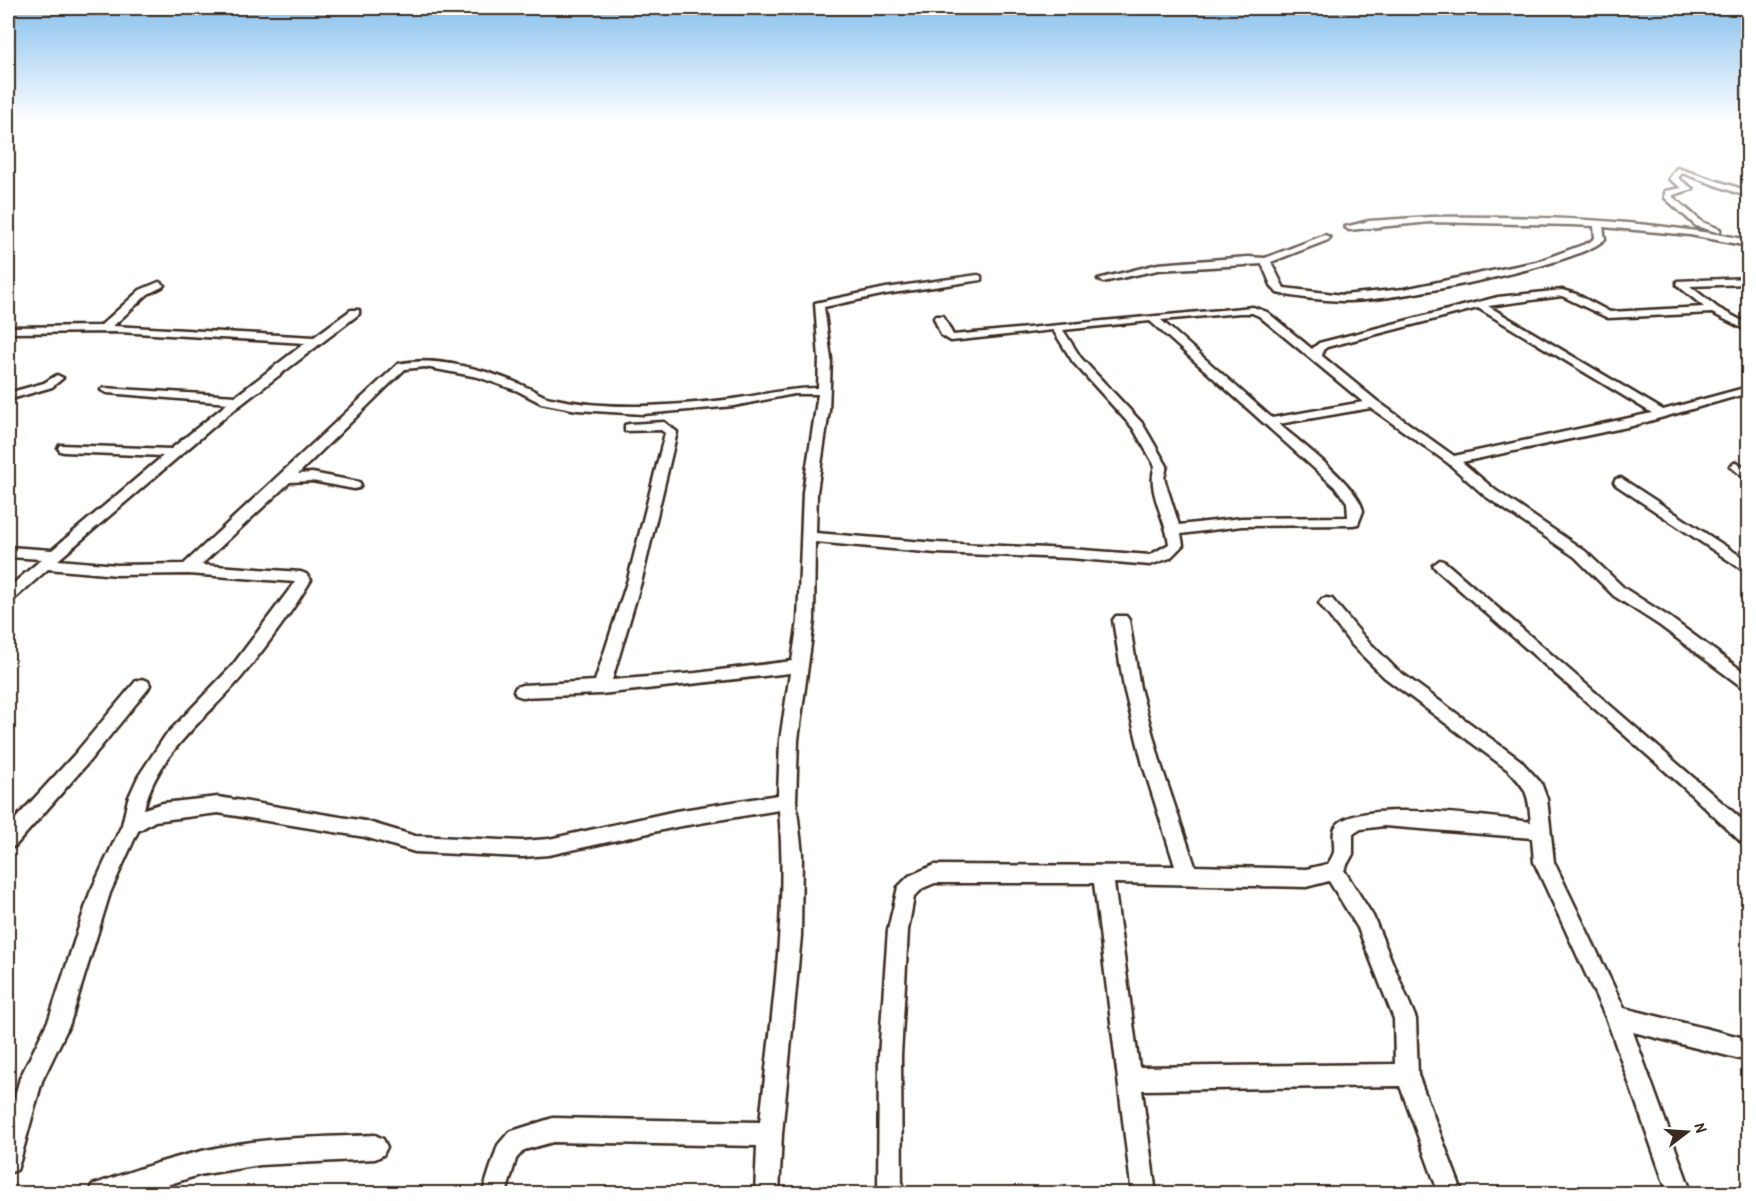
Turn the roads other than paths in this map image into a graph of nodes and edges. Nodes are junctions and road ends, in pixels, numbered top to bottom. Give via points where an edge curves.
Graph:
1 (1674, 179) edge
2 (1706, 179) edge
3 (1749, 194) edge
4 (1598, 224) junction
5 (1349, 227) dead end
6 (1325, 238) dead end
7 (1746, 243) edge
8 (1266, 261) junction
9 (978, 278) dead end
10 (1103, 279) dead end
11 (1749, 281) edge
12 (159, 285) dead end
13 (1479, 305) junction
14 (1714, 310) junction
15 (355, 312) dead end
16 (939, 318) dead end
17 (1152, 318) junction
18 (1056, 327) junction
19 (1749, 328) edge
20 (104, 329) junction
21 (8, 330) edge
22 (316, 340) junction
23 (1316, 357) junction
24 (57, 378) dead end
25 (107, 390) dead end
26 (1749, 390) edge
27 (823, 391) junction
28 (8, 397) edge
29 (240, 400) junction
30 (1373, 404) junction
31 (1662, 414) junction
32 (1270, 422) junction
33 (629, 428) dead end
34 (64, 448) dead end
35 (176, 453) junction
36 (1452, 460) junction
37 (1736, 466) dead end
38 (1749, 474) edge
39 (286, 478) junction
40 (1621, 482) dead end
41 (354, 485) dead end
42 (1174, 530) junction
43 (809, 537) junction
44 (8, 552) edge
45 (50, 560) junction
46 (1440, 565) dead end
47 (1749, 567) edge
48 (189, 569) junction
49 (8, 596) edge
50 (1327, 603) dead end
51 (1121, 620) dead end
52 (800, 666) junction
53 (1749, 683) edge
54 (142, 685) dead end
55 (601, 688) junction
56 (522, 691) dead end
57 (787, 801) junction
58 (130, 825) junction
59 (1539, 831) junction
60 (1749, 836) edge
61 (8, 840) edge
62 (1334, 871) junction
63 (1103, 873) junction
64 (1188, 875) junction
65 (1617, 1017) junction
66 (1749, 1050) edge
67 (1407, 1075) junction
68 (1130, 1079) junction
69 (770, 1134) junction
70 (375, 1147) dead end
71 (8, 1161) edge
72 (101, 1194) edge
73 (494, 1194) edge
74 (766, 1194) edge
75 (890, 1194) edge
76 (1144, 1194) edge
77 (1451, 1194) edge
78 (1680, 1194) edge

1 - 7 street via 1689,189 1668,193 1675,204 1699,224
2 - 3 street
4 - 5 street via 1414,220
4 - 7 street via 1670,230
4 - 8 street via 1600,239 1565,255 1404,292 1331,298 1283,292
6 - 8 street
8 - 10 street via 1158,267
9 - 27 street via 819,304 825,359
11 - 14 street via 1680,282
12 - 20 street via 144,291
13 - 14 street via 1562,293 1608,315
13 - 23 street via 1323,345
13 - 31 street
14 - 19 street
15 - 22 street
16 - 18 street via 951,338
17 - 18 street
17 - 23 street via 1253,310
17 - 32 street
18 - 42 street via 1077,360 1146,438 1161,466 1156,478
20 - 21 street
20 - 22 street
22 - 29 street
23 - 30 street
24 - 28 street via 48,385
25 - 29 street
26 - 31 street
27 - 39 street via 794,391 734,402 643,410 577,406 545,401 482,374 414,364 402,366
27 - 43 street via 810,492
29 - 35 street
30 - 32 street
30 - 36 street
31 - 36 street
32 - 42 street via 1356,502 1353,521 1242,522
33 - 55 street via 664,426 671,432 635,579
34 - 35 street
35 - 45 street
36 - 53 street via 1490,493 1580,554 1619,592
37 - 38 street
39 - 41 street via 312,477
39 - 48 street
40 - 47 street
42 - 43 street via 1176,545 1161,558 1150,560
43 - 52 street via 809,581
44 - 45 street
45 - 48 street via 117,570
45 - 49 street
46 - 60 street
48 - 58 street via 304,580 238,670 171,741 147,777
50 - 59 street via 1390,673 1514,765 1532,783 1538,799
51 - 64 street via 1132,688 1152,765
52 - 55 street
52 - 57 street via 789,740
54 - 61 street
55 - 56 street
57 - 58 street via 522,849 415,844 365,829 218,805 163,811
57 - 69 street via 792,854 791,936
58 - 71 street via 100,893 59,1023 31,1078
59 - 62 street via 1384,819 1358,822 1344,830 1343,854
59 - 65 street via 1544,862
62 - 64 street via 1306,878
62 - 67 street via 1366,923 1405,1019
63 - 64 street
63 - 68 street
63 - 75 street via 934,874 916,882 905,893 898,930 890,1056
65 - 66 street
65 - 78 street
67 - 68 street
67 - 77 street
68 - 76 street
69 - 73 street via 554,1130 517,1140 506,1153
69 - 74 street
70 - 72 street via 260,1152 210,1160

